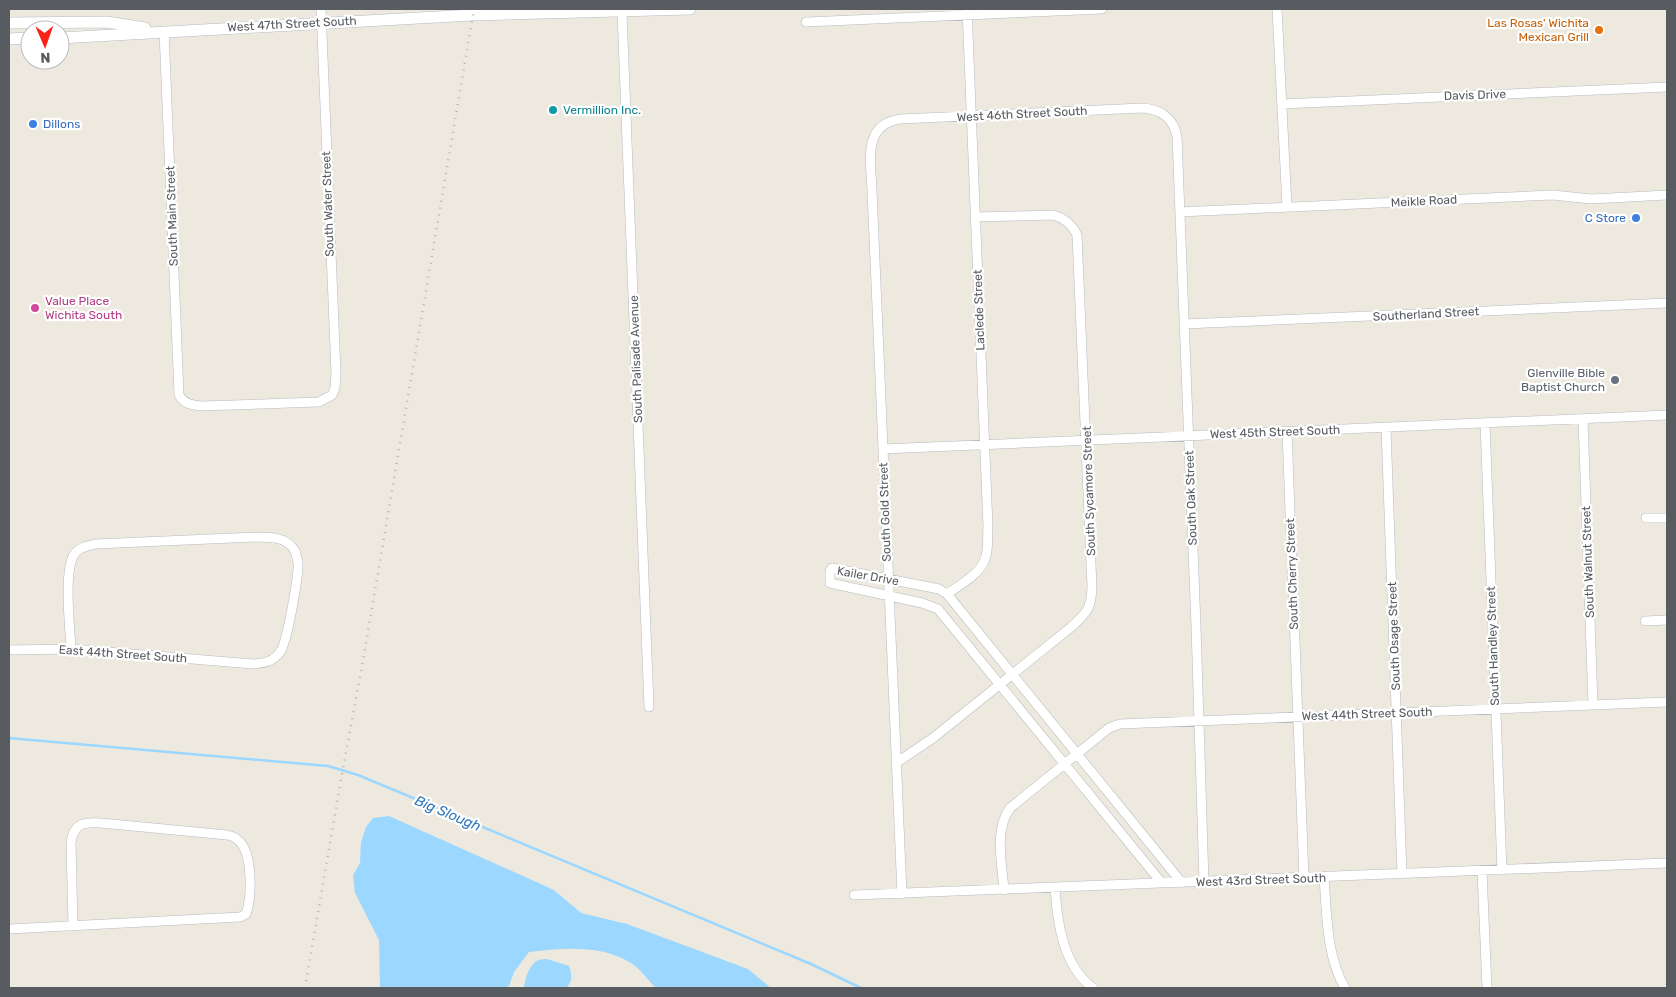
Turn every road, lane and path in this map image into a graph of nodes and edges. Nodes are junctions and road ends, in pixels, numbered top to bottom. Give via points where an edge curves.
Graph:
1 (321, 9) edge
2 (690, 9) edge
3 (1102, 9) edge
4 (1276, 9) edge
5 (622, 12) junction
6 (968, 12) edge
7 (321, 22) junction
8 (806, 22) dead end
9 (9, 23) edge
10 (164, 31) junction
11 (70, 38) edge
12 (1667, 87) edge
13 (1282, 104) junction
14 (972, 116) junction
15 (1168, 118) joint
16 (877, 131) joint
17 (1667, 195) edge
18 (1287, 207) junction
19 (1180, 212) junction
20 (976, 217) junction
21 (1667, 303) edge
22 (1184, 324) junction
23 (182, 400) joint
24 (1667, 415) edge
25 (1583, 419) junction
26 (1485, 423) junction
27 (1386, 428) junction
28 (1287, 432) junction
29 (1189, 436) junction
30 (1086, 440) junction
31 (984, 444) junction
32 (883, 449) junction
33 (1646, 518) dead end
34 (1667, 518) edge
35 (888, 579) junction
36 (948, 594) junction
37 (889, 596) junction
38 (1667, 620) edge
39 (1645, 621) dead end
40 (71, 649) junction
41 (9, 650) edge
42 (1012, 674) junction
43 (1000, 684) junction
44 (1667, 702) edge
45 (1593, 705) junction
46 (649, 707) dead end
47 (1496, 709) junction
48 (1397, 712) junction
49 (1298, 716) junction
50 (1199, 721) junction
51 (1077, 754) junction
52 (896, 763) junction
53 (1064, 764) junction
54 (1667, 863) edge
55 (1482, 870) junction
56 (1502, 870) junction
57 (1402, 874) junction
58 (1304, 878) junction
59 (1324, 878) junction
60 (1161, 882) junction
61 (1204, 882) junction
62 (1182, 883) junction
63 (1056, 887) junction
64 (1004, 890) junction
65 (902, 894) junction
66 (854, 895) dead end
67 (73, 926) junction
68 (9, 929) edge
69 (1092, 988) edge
70 (1344, 988) edge
71 (1487, 988) edge

1 - 7 street, South Water Street
2 - 5 street, West 47th Street South
3 - 6 street
4 - 13 street
5 - 7 street, West 47th Street South
5 - 46 street, South Palisade Avenue
6 - 8 street
6 - 14 street, Laclede Street
7 - 10 street, West 47th Street South
7 - 23 street, South Water Street via 335,388 330,398 319,402 201,406
9 - 10 street via 107,22
10 - 11 street
10 - 23 street, South Main Street via 178,386
12 - 13 street, Davis Drive
13 - 18 street
14 - 15 street, West 46th Street South via 1144,108
14 - 16 street, West 46th Street South via 900,119 890,121
14 - 20 street, Laclede Street
15 - 19 street, South Oak Street via 1173,123 1176,136
16 - 32 street, South Gold Street via 871,151
17 - 18 street, Meikle Road via 1591,199 1553,195
18 - 19 street, Meikle Road
19 - 22 street, South Oak Street
20 - 30 street, South Sycamore Street via 1052,215 1065,220 1074,229 1079,250
20 - 31 street, Laclede Street
21 - 22 street, Southerland Street
22 - 29 street, South Oak Street
24 - 25 street, West 45th Street South
25 - 26 street, West 45th Street South
25 - 45 street, South Walnut Street
26 - 27 street, West 45th Street South
26 - 47 street, South Handley Street
27 - 28 street, West 45th Street South
27 - 48 street, South Osage Street
28 - 29 street, West 45th Street South
28 - 49 street, South Cherry Street
29 - 30 street, West 45th Street South
29 - 50 street, South Oak Street
30 - 31 street, West 45th Street South
30 - 42 street, South Sycamore Street via 1091,604 1082,617
31 - 32 street, West 45th Street South
31 - 36 street, Laclede Street via 987,554 983,565
32 - 35 street, South Gold Street
33 - 34 street
35 - 36 street, Kailer Drive via 939,589
35 - 37 street, South Gold Street
35 - 37 street, Kailer Drive via 832,568 830,575 830,583
36 - 42 street
37 - 43 street, Kailer Drive via 938,608
37 - 52 street, South Gold Street
38 - 39 street
40 - 40 street, East 44th Street South via 68,573 78,550 95,544 257,537 281,539 295,552 298,563 282,650 271,661 264,664 237,663
40 - 41 street, East 44th Street South
42 - 43 street, South Sycamore Street
42 - 51 street
43 - 52 street, South Sycamore Street
43 - 53 street, Kailer Drive
44 - 45 street, West 44th Street South
45 - 47 street, West 44th Street South
47 - 48 street, West 44th Street South
47 - 56 street, South Handley Street
48 - 49 street, West 44th Street South
48 - 57 street, South Osage Street
49 - 50 street, West 44th Street South
49 - 58 street, South Cherry Street
50 - 51 street, West 44th Street South via 1120,724 1108,728
50 - 61 street, South Oak Street
51 - 53 street
51 - 62 street
52 - 65 street, South Gold Street
53 - 60 street, Kailer Drive
53 - 64 street via 1004,815 1000,836
54 - 56 street, West 43rd Street South
55 - 56 street, West 43rd Street South
55 - 57 street, West 43rd Street South
55 - 71 street
57 - 59 street, West 43rd Street South
58 - 59 street, West 43rd Street South
58 - 61 street, West 43rd Street South
59 - 70 street via 1330,942
60 - 62 street, West 43rd Street South
60 - 63 street, West 43rd Street South
61 - 62 street, West 43rd Street South
63 - 64 street, West 43rd Street South
63 - 69 street via 1059,925 1066,948 1081,978
64 - 65 street, West 43rd Street South
65 - 66 street, West 43rd Street South
67 - 67 street via 70,852 72,834 79,825 88,822 227,834 243,845 250,892 246,914 240,917
67 - 68 street

